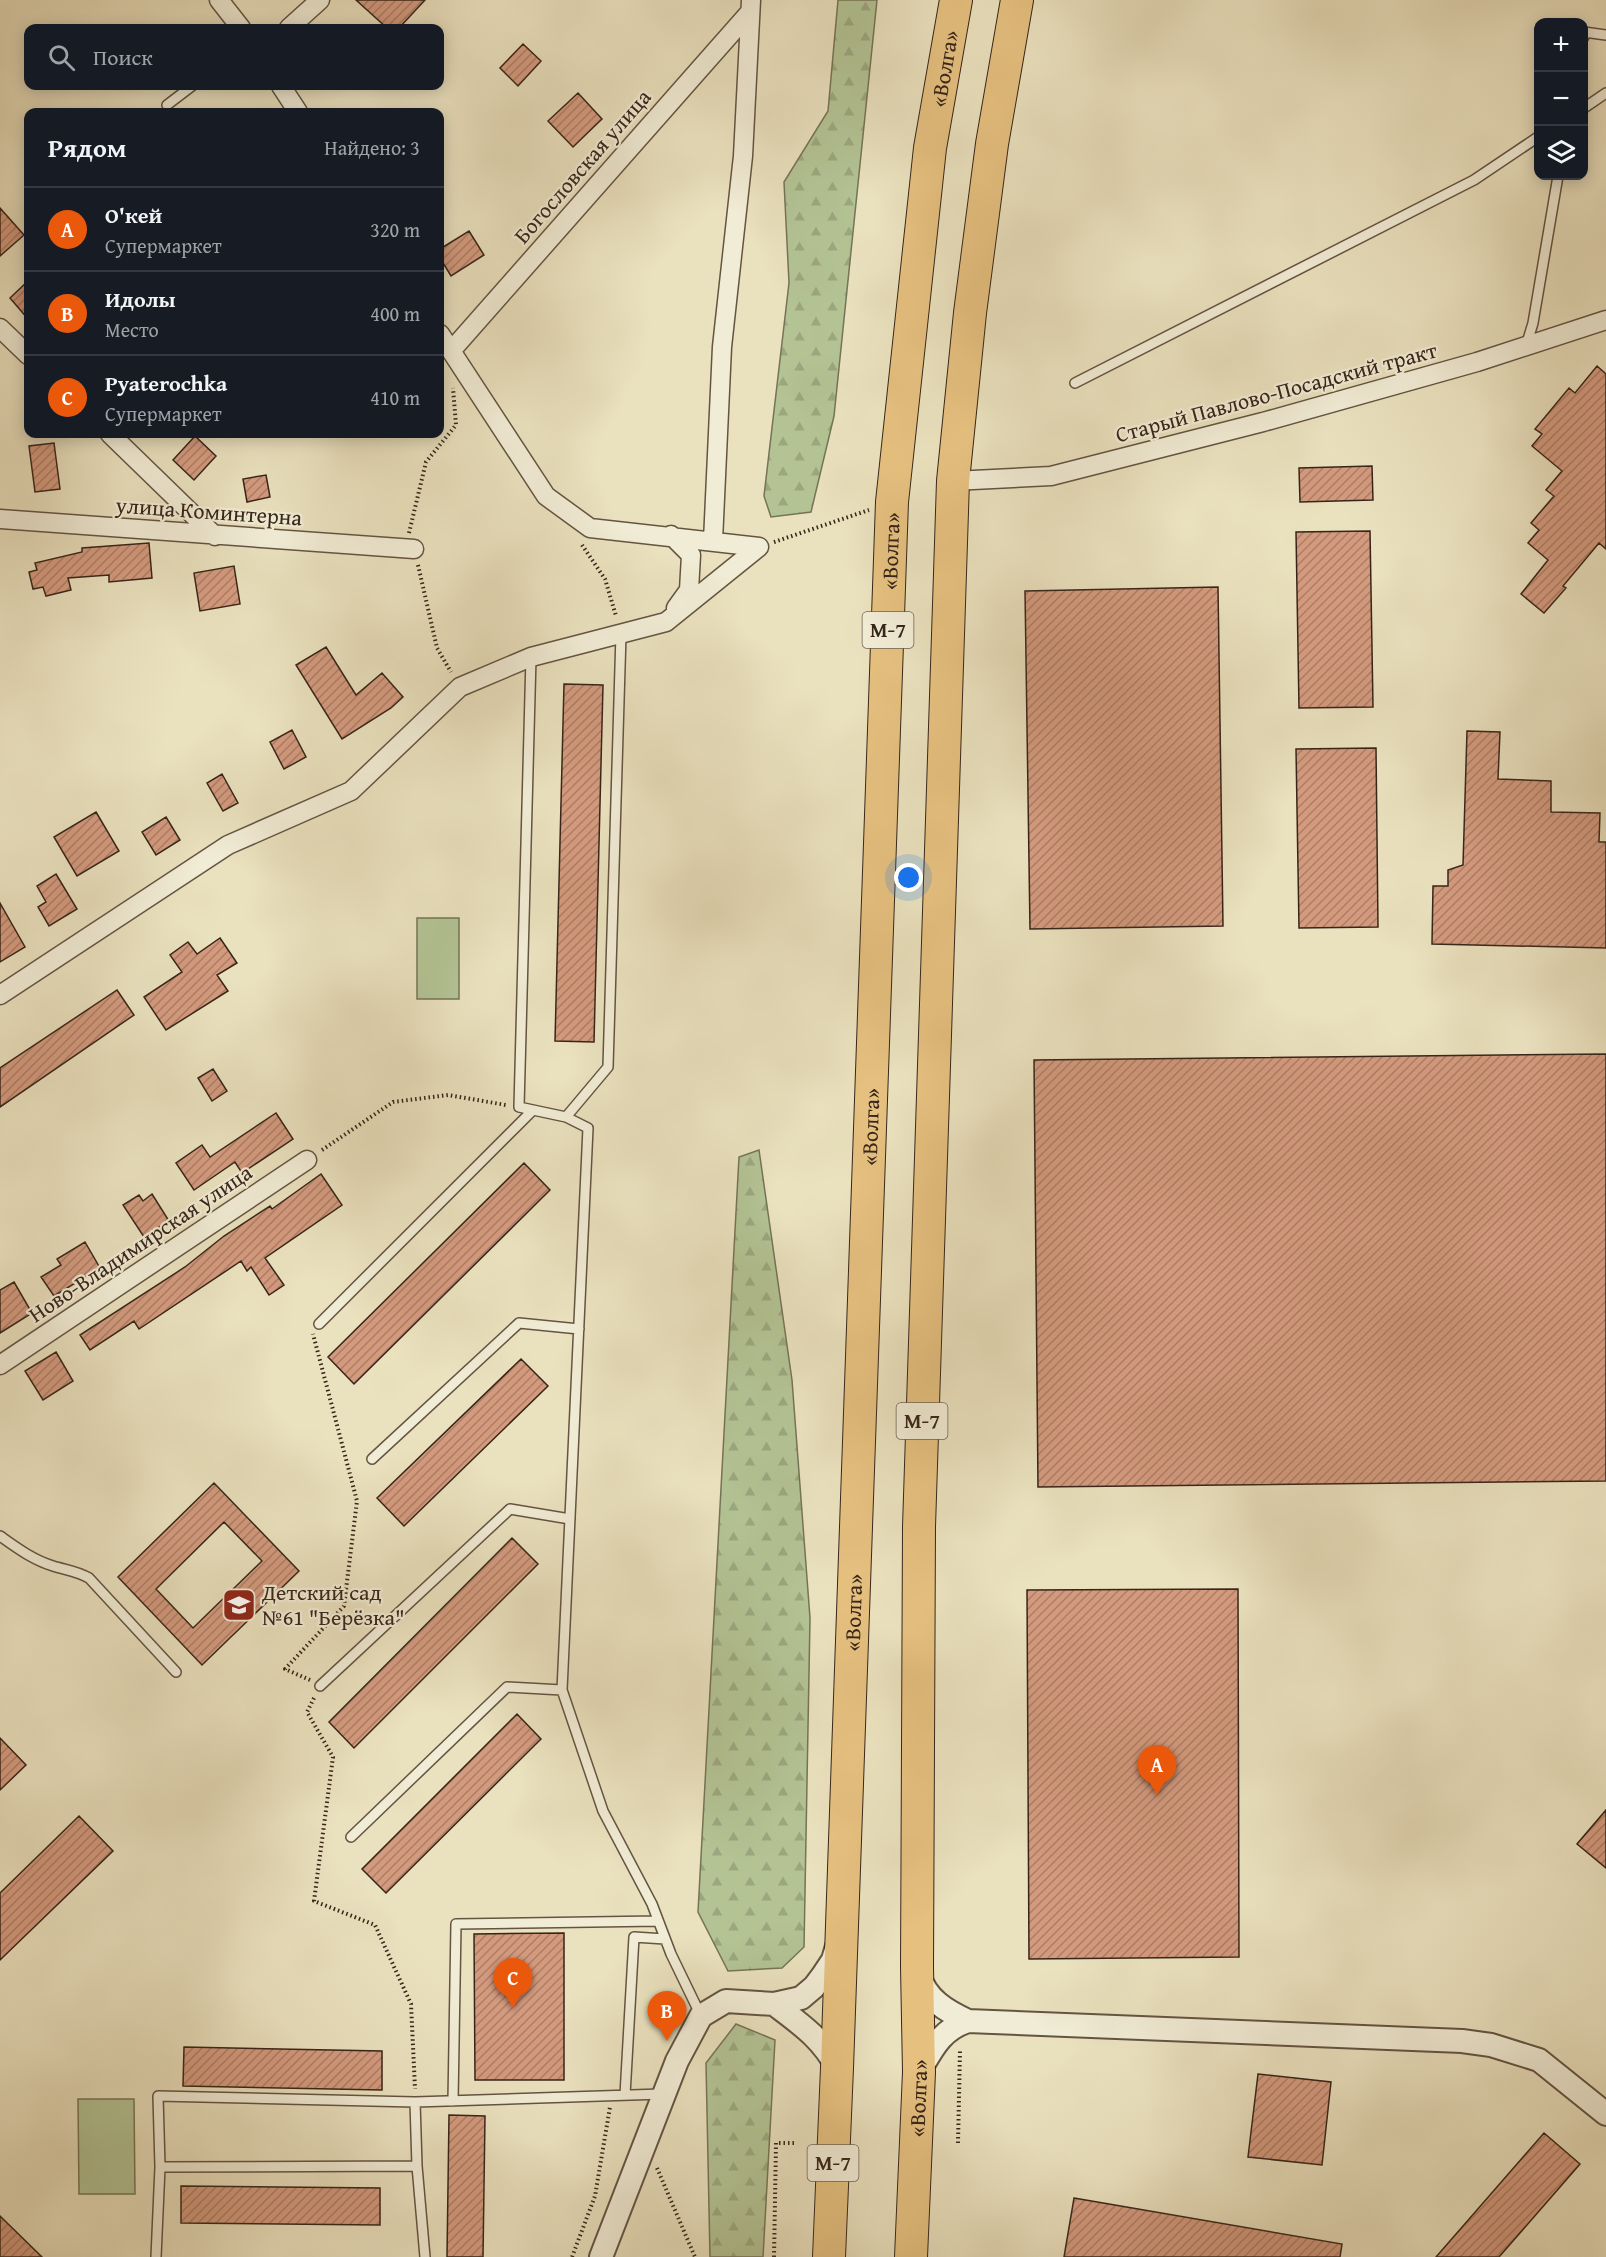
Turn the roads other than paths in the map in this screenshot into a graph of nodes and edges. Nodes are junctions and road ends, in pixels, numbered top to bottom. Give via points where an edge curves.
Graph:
1 (219, 0) edge
2 (320, 0) edge
3 (956, 0) edge
4 (1017, 0) edge
5 (750, 6) edge
6 (238, 24) edge
7 (293, 24) edge
8 (1588, 33) edge
9 (1606, 35) edge
10 (187, 90) edge
11 (284, 90) edge
12 (1606, 93) edge
13 (167, 105) dead end
14 (1588, 105) edge
15 (295, 108) edge
16 (1534, 140) edge
17 (1557, 180) edge
18 (1606, 320) edge
19 (0, 328) edge
20 (444, 340) edge
21 (1526, 346) junction
22 (24, 351) edge
23 (451, 351) junction
24 (1075, 383) dead end
25 (114, 438) edge
26 (953, 481) junction
27 (0, 519) edge
28 (215, 536) junction
29 (671, 536) junction
30 (713, 541) junction
31 (414, 549) road end
32 (666, 622) junction
33 (621, 634) junction
34 (531, 657) junction
35 (0, 995) edge
36 (533, 1110) junction
37 (566, 1117) junction
38 (306, 1160) road end
39 (319, 1324) road end
40 (579, 1329) junction
41 (0, 1365) edge
42 (372, 1459) dead end
43 (570, 1519) junction
44 (0, 1536) edge
45 (176, 1672) dead end
46 (321, 1686) road end
47 (562, 1690) junction
48 (351, 1837) dead end
49 (658, 1920) junction
50 (841, 1935) junction
51 (665, 1939) junction
52 (917, 1967) junction
53 (774, 2004) junction
54 (701, 2016) junction
55 (966, 2032) junction
56 (837, 2068) junction
57 (919, 2072) junction
58 (664, 2094) junction
59 (625, 2095) junction
60 (453, 2101) junction
61 (415, 2102) junction
62 (1606, 2114) edge
63 (417, 2166) junction
64 (160, 2167) junction
65 (156, 2257) edge
66 (425, 2257) edge
67 (601, 2257) edge
68 (829, 2257) edge
69 (911, 2257) edge

1 - 6 street
2 - 7 street
3 - 50 highway, «Волга» / М-7 via 930,148 892,502
4 - 26 highway, «Волга» / М-7 via 989,166
5 - 23 street, Богословская улица
5 - 30 street via 743,156 722,347
8 - 9 lane
10 - 13 lane
11 - 15 street
12 - 14 lane
16 - 24 lane via 1474,180
17 - 21 lane
18 - 21 street, Старый Павлово-Посадский тракт
19 - 22 street
20 - 23 street
21 - 26 street, Старый Павлово-Посадский тракт via 1263,422 1051,476
23 - 29 street via 546,496 590,528
25 - 28 street
26 - 52 highway, «Волга» / М-7 via 919,1527
27 - 28 street, улица Коминтерна
28 - 31 street, улица Коминтерна
29 - 30 street
29 - 32 street via 691,555 689,590
30 - 32 street via 759,547
32 - 33 street
33 - 34 street
33 - 37 lane via 608,1066
34 - 35 street via 460,687 351,791 228,845
34 - 36 lane via 519,1107
36 - 37 lane
36 - 39 lane
37 - 40 lane via 588,1128
38 - 41 street, Ново-Владимирская улица
40 - 42 lane via 519,1323
40 - 43 lane
43 - 46 lane via 510,1509
43 - 47 lane
44 - 45 lane via 28,1556 89,1578
47 - 48 lane via 507,1687
47 - 49 lane via 603,1811
49 - 51 lane
49 - 60 lane via 456,1924
50 - 53 street via 833,1960 814,1987 801,1998
50 - 56 highway, «Волга» / М-7
51 - 54 lane
51 - 59 lane via 634,1937
52 - 55 street via 922,1984 934,2001 953,2014
52 - 57 highway, «Волга» / М-7
53 - 54 street via 726,2001
53 - 56 street via 820,2042
54 - 58 street via 676,2061
55 - 57 street via 953,2026 939,2038
55 - 62 street via 1462,2041 1491,2045 1539,2060
56 - 68 highway, «Волга» / М-7
57 - 69 highway, «Волга» / М-7
58 - 59 lane
58 - 67 street
59 - 60 lane
60 - 61 lane
61 - 63 lane
61 - 64 lane via 159,2096
63 - 64 lane
63 - 66 lane
64 - 65 lane

